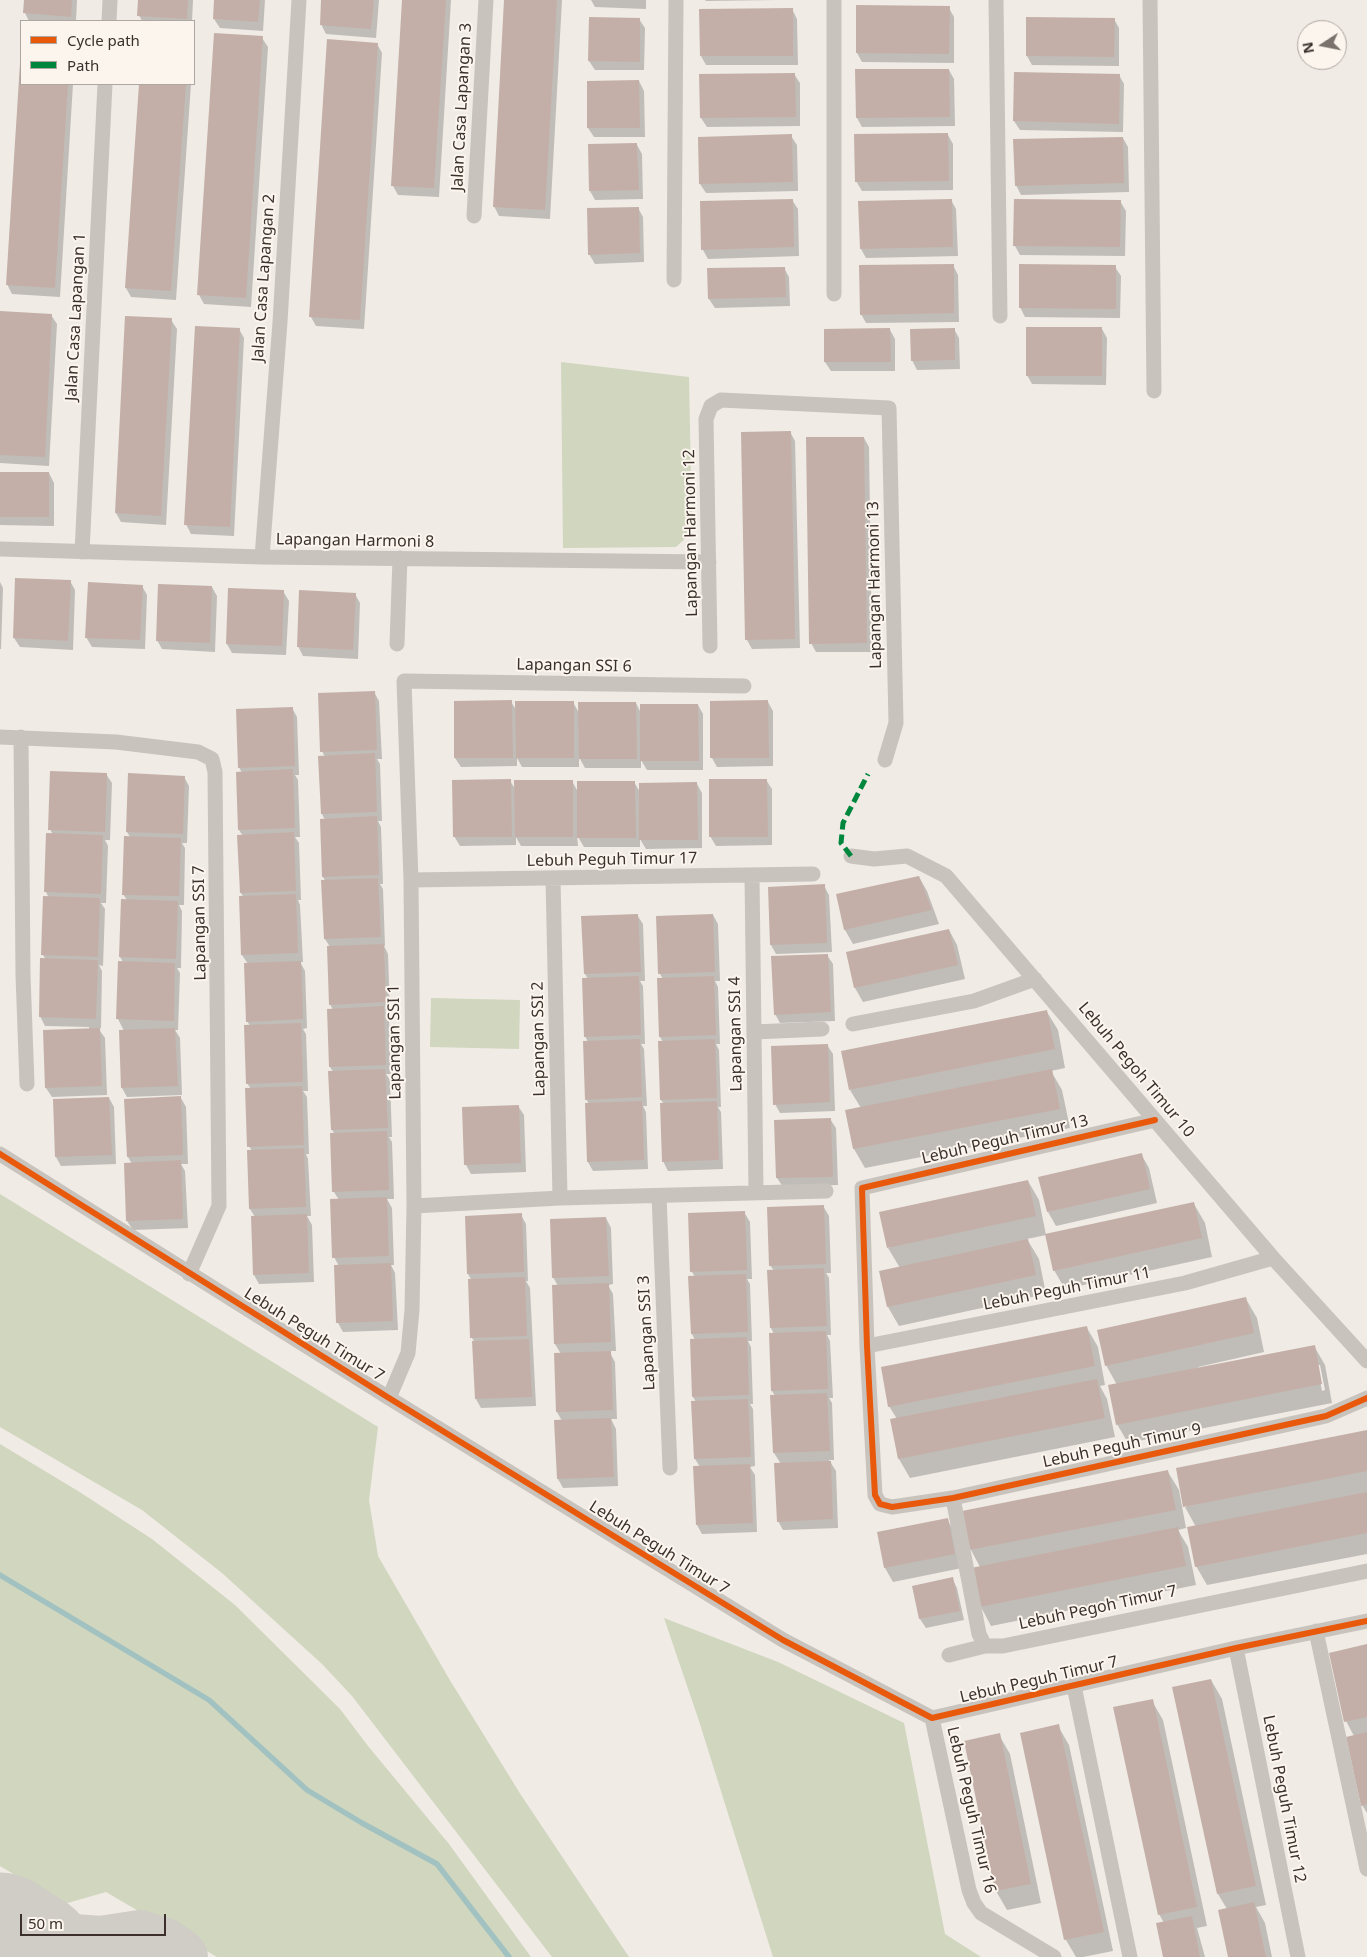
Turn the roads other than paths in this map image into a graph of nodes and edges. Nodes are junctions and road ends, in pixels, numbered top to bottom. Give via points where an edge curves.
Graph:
1 (110, 0) edge
2 (298, 0) edge
3 (486, 0) edge
4 (676, 0) edge
5 (834, 0) edge
6 (996, 0) edge
7 (1150, 0) edge
8 (108, 20) edge
9 (105, 85) edge
10 (474, 216) dead end
11 (674, 280) dead end
12 (834, 294) dead end
13 (1000, 316) dead end
14 (1154, 391) dead end
15 (889, 408) joint
16 (0, 549) edge
17 (82, 552) junction
18 (262, 557) junction
19 (400, 558) junction
20 (709, 562) junction
21 (397, 644) dead end
22 (710, 646) dead end
23 (404, 681) joint
24 (744, 686) dead end
25 (0, 737) edge
26 (20, 737) junction
27 (885, 760) dead end
28 (851, 856) dead end
29 (813, 874) dead end
30 (752, 876) junction
31 (552, 879) junction
32 (411, 880) junction
33 (1035, 979) junction
34 (853, 1024) dead end
35 (822, 1029) dead end
36 (754, 1032) junction
37 (27, 1084) dead end
38 (1155, 1120) junction
39 (0, 1154) edge
40 (826, 1191) dead end
41 (756, 1192) junction
42 (658, 1196) junction
43 (560, 1198) junction
44 (414, 1206) junction
45 (1273, 1258) junction
46 (189, 1274) junction
47 (867, 1346) junction
48 (1367, 1361) edge
49 (389, 1398) junction
50 (1367, 1398) edge
51 (670, 1468) dead end
52 (952, 1498) junction
53 (1367, 1571) edge
54 (1367, 1621) edge
55 (1316, 1631) junction
56 (985, 1646) junction
57 (1236, 1648) junction
58 (948, 1654) dead end
59 (1074, 1686) junction
60 (932, 1718) junction
61 (1363, 1831) edge
62 (1367, 1869) edge
63 (1054, 1957) edge
64 (1130, 1957) edge
65 (1298, 1957) edge

1 - 8 street
2 - 18 street, Jalan Casa Lapangan 2 via 280,322
3 - 10 street, Jalan Casa Lapangan 3
4 - 11 street
5 - 12 street
6 - 13 street
7 - 14 street
9 - 17 street, Jalan Casa Lapangan 1
15 - 20 street, Lapangan Harmoni 12 via 722,400 711,406 706,419
15 - 27 street, Lapangan Harmoni 13 via 896,723
16 - 17 street, Lapangan Harmoni 8
17 - 18 street, Lapangan Harmoni 8
18 - 19 street, Lapangan Harmoni 8
19 - 20 street, Lapangan Harmoni 8
19 - 21 street
20 - 22 street, Lapangan Harmoni 12
23 - 24 street, Lapangan SSI 6
23 - 32 street, Lapangan SSI 1
25 - 26 street, Lapangan SSI 7
26 - 37 street
26 - 46 street, Lapangan SSI 7 via 116,742 198,752 212,760 215,772 219,1206
28 - 33 street, Lebuh Pegoh Timur 10 via 874,859 907,856 946,876
29 - 30 street, Lebuh Peguh Timur 17
30 - 31 street, Lebuh Peguh Timur 17
30 - 36 street, Lapangan SSI 4
31 - 32 street, Lebuh Peguh Timur 17
31 - 43 street, Lapangan SSI 2
32 - 44 street, Lapangan SSI 1
33 - 34 street via 974,1001
33 - 38 street, Lebuh Pegoh Timur 10
35 - 36 street
36 - 41 street, Lapangan SSI 4
38 - 45 street, Lebuh Pegoh Timur 10
38 - 47 street, Lebuh Peguh Timur 13 via 862,1188
39 - 46 street, Lebuh Peguh Timur 7
40 - 41 street
41 - 42 street
42 - 43 street
42 - 51 street, Lapangan SSI 3
43 - 44 street
44 - 49 street, Lapangan SSI 1 via 408,1353
45 - 47 street, Lebuh Peguh Timur 11 via 1184,1283
45 - 48 street, Lebuh Pegoh Timur 10
46 - 49 street, Lebuh Peguh Timur 7
47 - 52 street, Lebuh Peguh Timur 9 via 875,1495 880,1504 892,1507
49 - 60 street, Lebuh Peguh Timur 7 via 783,1640
50 - 52 street, Lebuh Peguh Timur 9 via 1326,1416
52 - 56 street via 979,1634
53 - 56 street, Lebuh Pegoh Timur 7 via 1003,1646
54 - 55 street, Lebuh Peguh Timur 7
55 - 57 street, Lebuh Peguh Timur 7
55 - 61 street
56 - 58 street, Lebuh Pegoh Timur 7
57 - 59 street, Lebuh Peguh Timur 7
57 - 65 street, Lebuh Peguh Timur 12
59 - 60 street, Lebuh Peguh Timur 7
59 - 64 street
60 - 63 street, Lebuh Peguh Timur 16 via 974,1902 981,1913
61 - 62 street

